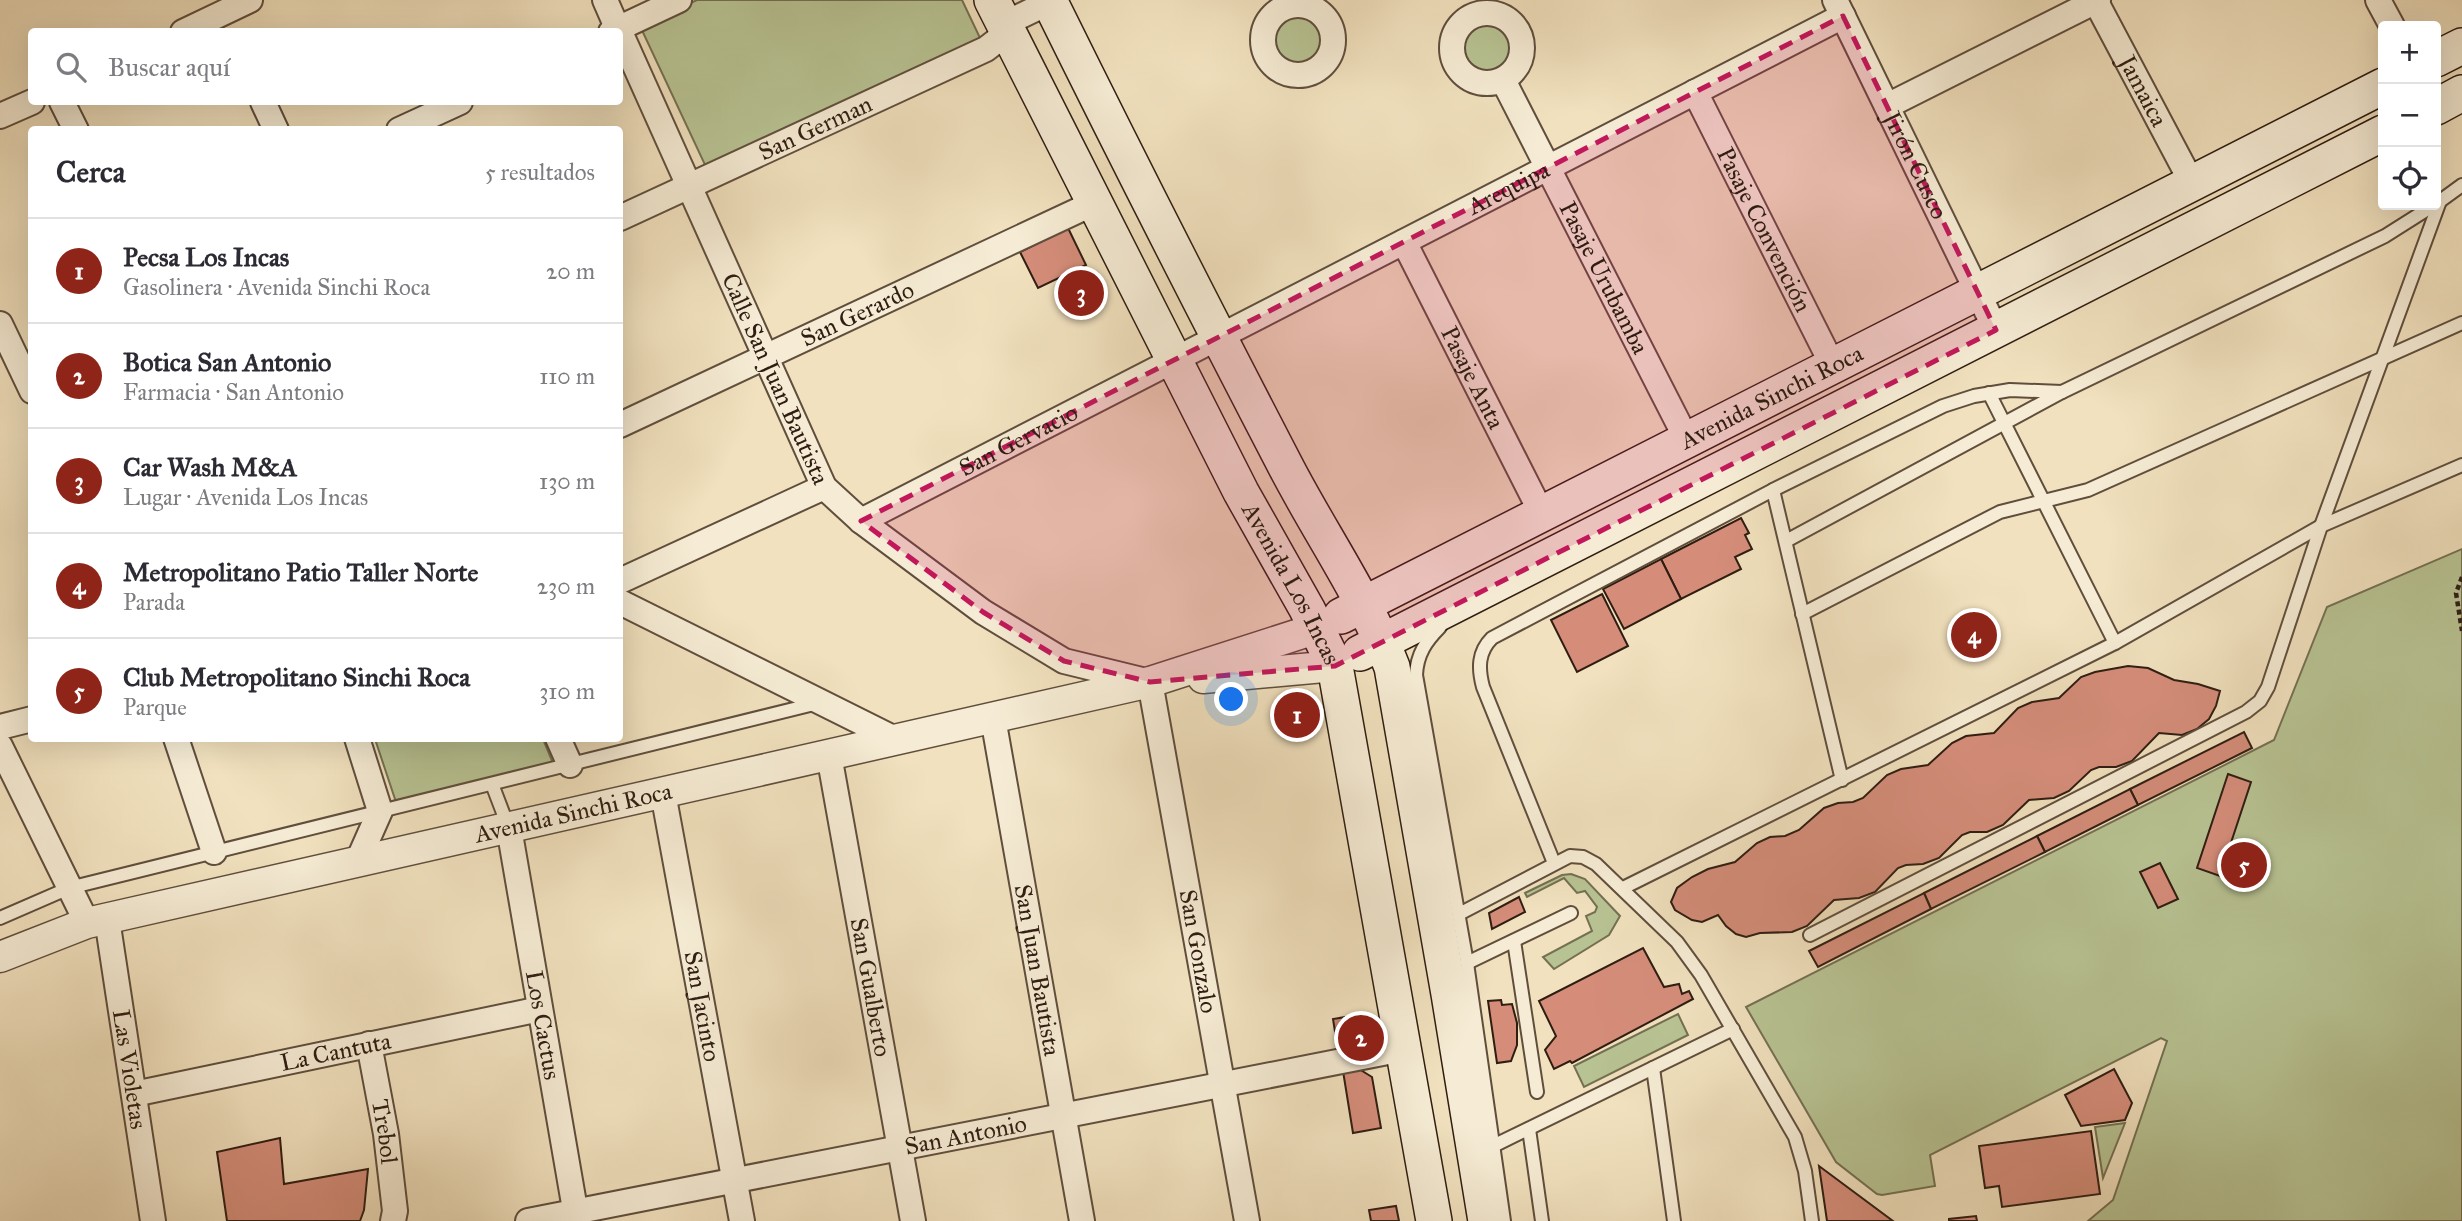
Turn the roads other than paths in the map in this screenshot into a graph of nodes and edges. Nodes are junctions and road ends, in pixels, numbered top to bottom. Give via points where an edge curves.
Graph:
1 (250, 0) edge
2 (605, 0) edge
3 (679, 0) edge
4 (2096, 0) edge
5 (2378, 0) edge
6 (1051, 1) edge
7 (1839, 8) edge
8 (223, 15) edge
9 (1001, 19) edge
10 (2389, 21) edge
11 (192, 28) edge
12 (616, 28) edge
13 (623, 28) edge
14 (623, 44) edge
15 (2462, 46) edge
16 (2441, 56) edge
17 (1503, 80) dead end
18 (2378, 89) edge
19 (1695, 92) junction
20 (2462, 93) edge
21 (28, 104) edge
22 (2441, 104) edge
23 (64, 105) edge
24 (264, 105) edge
25 (454, 105) edge
26 (1887, 106) junction
27 (0, 116) edge
28 (74, 126) edge
29 (274, 126) edge
30 (409, 126) edge
31 (2378, 136) edge
32 (1548, 168) junction
33 (2192, 183) junction
34 (2462, 185) edge
35 (689, 186) junction
36 (2441, 200) edge
37 (1094, 203) junction
38 (2426, 210) edge
39 (2435, 210) edge
40 (623, 217) edge
41 (1404, 242) junction
42 (1978, 292) junction
43 (2462, 323) edge
44 (0, 324) edge
45 (1996, 330) junction
46 (1220, 337) junction
47 (765, 356) junction
48 (2384, 357) junction
49 (1174, 360) junction
50 (1833, 366) junction
51 (28, 383) edge
52 (2062, 392) junction
53 (1989, 393) junction
54 (2004, 423) junction
55 (623, 424) edge
56 (1687, 440) junction
57 (2462, 465) edge
58 (824, 487) junction
59 (1773, 490) junction
60 (2045, 502) junction
61 (1542, 514) junction
62 (861, 521) junction
63 (2321, 526) junction
64 (1786, 541) junction
65 (623, 580) edge
66 (1515, 589) dead end
67 (623, 603) edge
68 (1363, 605) junction
69 (1802, 614) junction
70 (1318, 628) junction
71 (1382, 642) junction
72 (2115, 643) junction
73 (1335, 666) junction
74 (1150, 682) junction
75 (822, 702) junction
76 (993, 718) junction
77 (28, 720) edge
78 (0, 727) edge
79 (897, 740) junction
80 (177, 742) edge
81 (358, 742) edge
82 (560, 742) edge
83 (0, 746) edge
84 (829, 755) junction
85 (570, 765) junction
86 (1842, 780) junction
87 (492, 784) junction
88 (663, 793) junction
89 (380, 811) junction
90 (509, 828) junction
91 (214, 852) junction
92 (357, 863) junction
93 (1554, 863) junction
94 (69, 888) junction
95 (1623, 888) junction
96 (1459, 914) junction
97 (1571, 914) dead end
98 (0, 918) edge
99 (97, 921) junction
100 (1810, 934) dead end
101 (1514, 940) junction
102 (0, 957) edge
103 (1467, 963) junction
104 (540, 1009) junction
105 (1733, 1029) junction
106 (369, 1044) junction
107 (1403, 1049) junction
108 (1653, 1068) junction
109 (1223, 1086) junction
110 (1537, 1092) dead end
111 (134, 1094) junction
112 (1063, 1116) junction
113 (1529, 1129) junction
114 (1493, 1146) junction
115 (900, 1148) junction
116 (735, 1180) junction
117 (576, 1216) edge
118 (153, 1221) edge
119 (393, 1221) edge
120 (528, 1221) edge
121 (742, 1221) edge
122 (913, 1221) edge
123 (1082, 1221) edge
124 (1247, 1221) edge
125 (1434, 1221) edge
126 (1486, 1221) edge
127 (1504, 1221) edge
128 (1542, 1221) edge
129 (1674, 1221) edge
130 (1812, 1221) edge

1 - 8 street
2 - 12 street, Calle San Juan Bautista
3 - 13 street
4 - 26 street
4 - 33 street, Jamaica
5 - 10 street
6 - 9 street, San German
6 - 46 main road
7 - 19 street, Arequipa
7 - 26 street, Jirón Cusco
8 - 11 street
9 - 35 street, San German via 985,49
9 - 37 main road, Avenida Los Incas
14 - 35 street, Calle San Juan Bautista
15 - 16 main road
17 - 32 street, Pasaje Urubamba
18 - 33 main road, Avenida Sinchi Roca
19 - 32 street, Arequipa
19 - 50 street, Pasaje Convención
20 - 22 main road
21 - 27 street
23 - 28 street
24 - 29 street
25 - 30 street
26 - 42 street, Jirón Cusco
31 - 45 main road, Avenida Sinchi Roca
32 - 41 street, Arequipa
32 - 56 street, Pasaje Urubamba
33 - 42 main road, Avenida Sinchi Roca
34 - 36 lane
35 - 40 street, San German
35 - 47 street, Calle San Juan Bautista
37 - 47 street, San Gerardo
37 - 49 main road, Avenida Los Incas
38 - 52 lane via 2385,236
39 - 48 lane
41 - 46 street, Arequipa
41 - 61 street, Pasaje Anta
42 - 45 street, Jirón Cusco
42 - 50 main road, Avenida Sinchi Roca
43 - 48 lane
44 - 51 street
45 - 71 main road, Avenida Sinchi Roca
46 - 49 street, Arequipa
46 - 68 main road
47 - 55 street, San Gerardo
47 - 58 street, Calle San Juan Bautista
48 - 60 lane via 2088,490
48 - 63 lane
49 - 62 street, San Gervacio
49 - 70 main road, Avenida Los Incas
50 - 56 main road, Avenida Sinchi Roca
52 - 53 lane
52 - 54 lane
53 - 54 lane
53 - 59 lane via 1943,406
54 - 60 lane
54 - 64 lane
56 - 61 main road, Avenida Sinchi Roca
57 - 63 lane
58 - 62 street, Calle San Juan Bautista
58 - 65 street
59 - 64 lane
59 - 93 lane via 1503,631 1485,645 1479,666 1483,687
60 - 69 lane via 2000,512
60 - 72 lane
61 - 68 main road, Avenida Sinchi Roca
62 - 74 street, Calle San Juan Bautista via 983,612 1064,661
63 - 72 lane
63 - 100 lane via 2260,701
64 - 69 lane
66 - 96 lane via 1441,626 1417,660
67 - 75 street
68 - 70 main road, Avenida Sinchi Roca
68 - 71 main road
69 - 86 lane
70 - 73 main road, Avenida Los Incas
70 - 74 street, Avenida Sinchi Roca
71 - 73 main road, Avenida Sinchi Roca
71 - 126 main road via 1392,667
72 - 86 lane
73 - 74 street, Avenida Sinchi Roca
73 - 107 main road, Avenida Los Incas
74 - 76 street, Avenida Sinchi Roca
74 - 109 street, San Gonzalo
75 - 79 street
75 - 85 lane
76 - 79 street, Avenida Sinchi Roca
76 - 112 street, San Juan Bautista
77 - 78 street
79 - 84 street, Avenida Sinchi Roca
80 - 91 street
81 - 89 street
82 - 85 street
83 - 94 street, Las Violetas
84 - 88 street, Avenida Sinchi Roca
84 - 115 street, San Gualberto
85 - 87 lane
86 - 95 lane
87 - 89 lane
87 - 90 lane
88 - 90 street, Avenida Sinchi Roca
88 - 116 street, San Jacinto
89 - 91 lane
89 - 92 street
90 - 92 street, Avenida Sinchi Roca
90 - 104 street, Los Cactus
91 - 94 lane
92 - 99 street, Avenida Sinchi Roca
93 - 95 lane via 1570,856 1583,857
93 - 96 lane
94 - 98 lane
94 - 99 street, Las Violetas
95 - 105 lane via 1690,958
96 - 103 lane
97 - 101 lane
99 - 102 street, Avenida Sinchi Roca
99 - 111 street, Las Violetas
101 - 103 lane
101 - 110 lane
103 - 114 lane
104 - 106 street, La Cantuta
104 - 117 street, Los Cactus
105 - 108 lane
105 - 130 lane via 1795,1138
106 - 111 street, La Cantuta
106 - 119 street, Trebol via 386,1134
107 - 109 street, San Antonio
107 - 125 main road, Avenida Los Incas
108 - 113 lane
108 - 129 lane
109 - 112 street, San Antonio
109 - 124 street, San Gonzalo
111 - 118 street, Las Violetas
112 - 115 street, San Antonio
112 - 123 street, San Juan Bautista
113 - 114 lane
113 - 128 lane
114 - 127 lane
115 - 116 street, San Antonio
115 - 122 street, San Gualberto
116 - 117 street, San Antonio
116 - 121 street, San Jacinto
117 - 120 street, San Antonio

